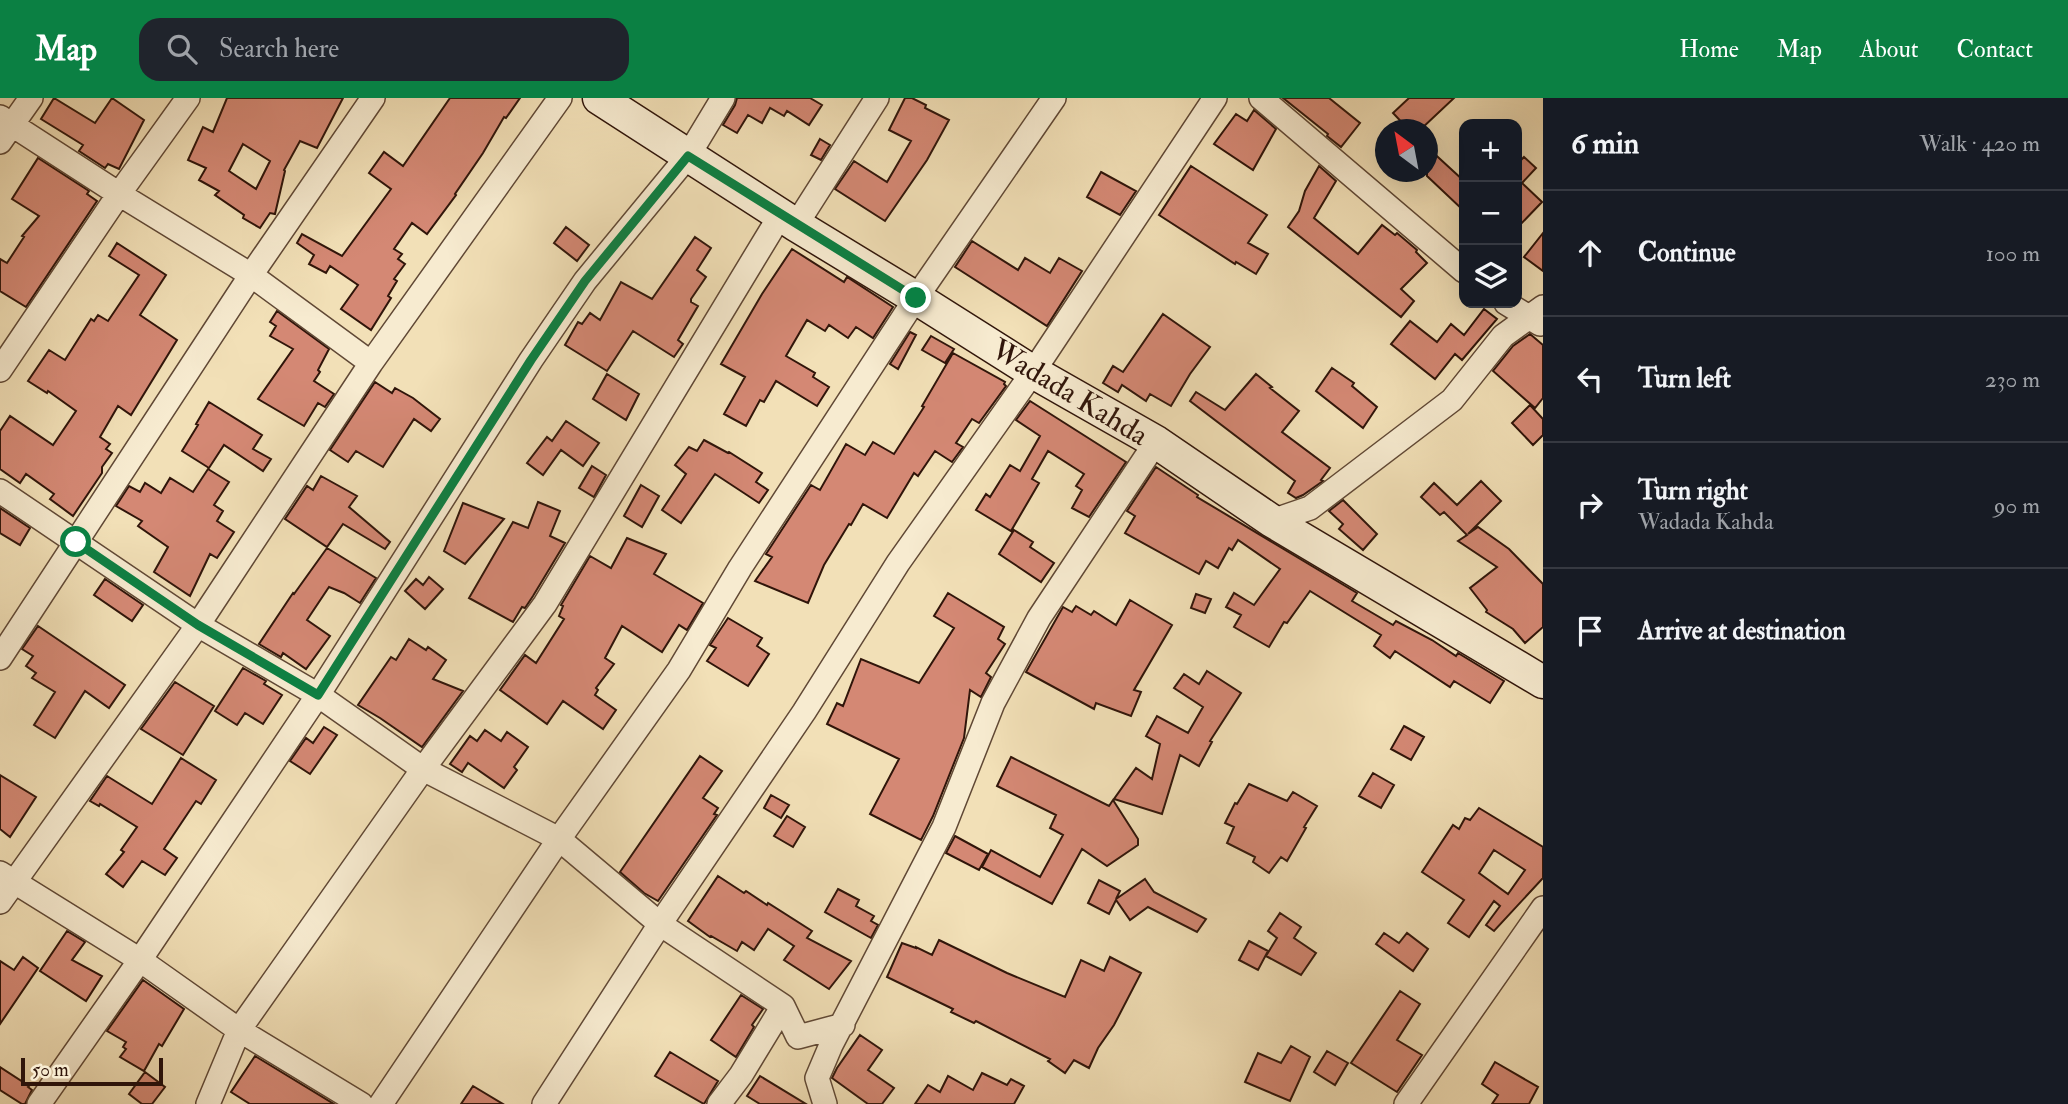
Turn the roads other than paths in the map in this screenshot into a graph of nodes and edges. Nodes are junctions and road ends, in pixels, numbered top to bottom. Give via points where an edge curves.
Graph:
1 (31, 98) edge
2 (188, 98) edge
3 (373, 98) edge
4 (559, 98) edge
5 (599, 98) edge
6 (723, 98) edge
7 (877, 98) edge
8 (1054, 98) edge
9 (1215, 98) edge
10 (1261, 98) edge
11 (4, 128) edge
12 (688, 156) junction
13 (119, 194) junction
14 (788, 219) junction
15 (1459, 267) edge
16 (251, 275) junction
17 (916, 298) junction
18 (1517, 308) edge
19 (1538, 317) edge
20 (371, 363) junction
21 (0, 370) edge
22 (1033, 372) junction
23 (1156, 442) junction
24 (0, 491) edge
25 (1272, 521) junction
26 (76, 542) junction
27 (198, 625) junction
28 (0, 658) edge
29 (1543, 681) edge
30 (318, 695) junction
31 (423, 769) junction
32 (559, 839) junction
33 (7, 877) edge
34 (0, 902) edge
35 (1543, 908) edge
36 (660, 924) junction
37 (140, 960) junction
38 (783, 1006) junction
39 (842, 1025) junction
40 (239, 1030) junction
41 (39, 1104) edge
42 (208, 1104) edge
43 (361, 1104) edge
44 (381, 1104) edge
45 (544, 1104) edge
46 (719, 1104) edge
47 (825, 1104) edge
48 (1406, 1104) edge

1 - 11 street
2 - 13 street
3 - 16 street
4 - 20 street
5 - 12 main road, Wadada Kahda
6 - 12 street
7 - 14 street
8 - 17 street
9 - 22 street
10 - 15 street
11 - 13 street
12 - 14 main road, Wadada Kahda
12 - 30 street via 585,281
13 - 16 street
13 - 21 street
14 - 17 main road, Wadada Kahda
14 - 31 street via 545,604
16 - 20 street
16 - 26 street
17 - 22 main road, Wadada Kahda
17 - 32 street via 679,670
18 - 19 street
19 - 25 street via 1503,337 1452,400 1310,508
20 - 27 street
22 - 23 main road, Wadada Kahda
22 - 36 street via 898,563 804,712
23 - 25 main road, Wadada Kahda
23 - 39 street via 1039,618 993,703 944,827
24 - 26 street
25 - 29 main road, Wadada Kahda
26 - 27 street
26 - 28 street
27 - 30 street
27 - 33 street
30 - 31 street
30 - 37 street
31 - 32 street
31 - 40 street
32 - 36 street
32 - 44 street
33 - 34 street
33 - 37 street
35 - 48 street
36 - 38 street
36 - 45 street
37 - 40 street
37 - 41 street
38 - 39 street via 798,1037
38 - 46 street
39 - 47 street via 817,1078
40 - 42 street
40 - 43 street

